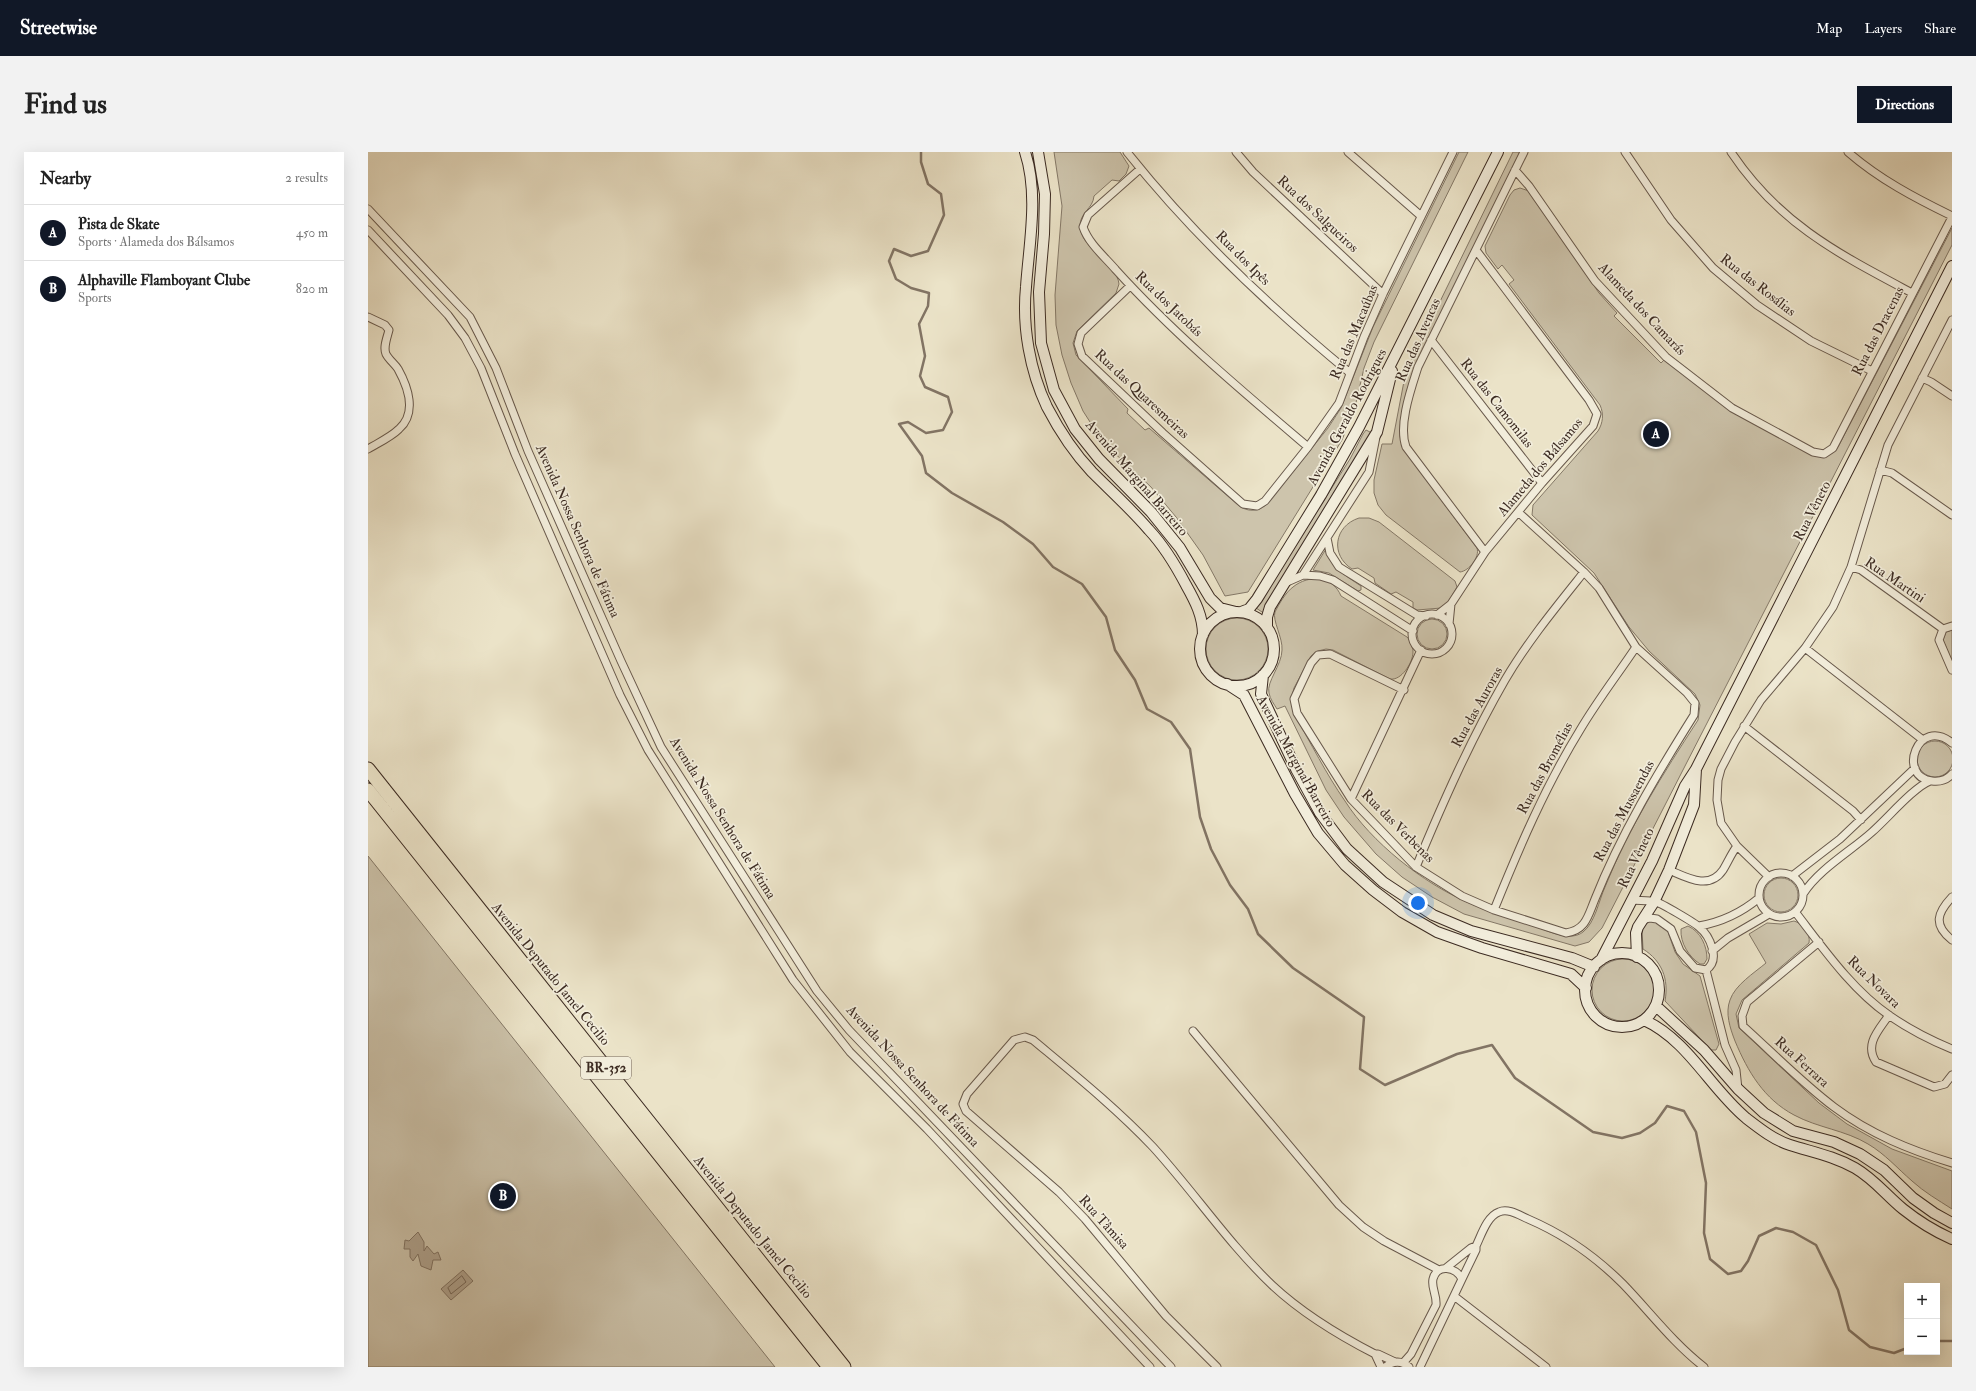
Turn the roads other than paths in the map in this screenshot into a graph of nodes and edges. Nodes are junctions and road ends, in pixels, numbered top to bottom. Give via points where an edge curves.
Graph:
1 (1024, 152) edge
2 (1038, 152) edge
3 (1127, 152) edge
4 (1236, 152) edge
5 (1348, 152) edge
6 (1453, 152) edge
7 (1498, 152) edge
8 (1524, 152) edge
9 (1625, 152) edge
10 (1731, 152) edge
11 (1848, 152) edge
12 (1140, 168) junction
13 (1515, 170) junction
14 (368, 209) edge
15 (1421, 216) junction
16 (1952, 216) edge
17 (368, 230) edge
18 (395, 238) junction
19 (385, 248) junction
20 (1476, 250) junction
21 (1952, 266) edge
22 (1130, 286) junction
23 (1912, 293) junction
24 (1383, 294) junction
25 (368, 317) edge
26 (1952, 320) edge
27 (1411, 325) junction
28 (1431, 340) junction
29 (1872, 371) junction
30 (1350, 373) junction
31 (1922, 378) junction
32 (1952, 396) edge
33 (1359, 427) junction
34 (1377, 432) junction
35 (1308, 447) junction
36 (368, 450) edge
37 (1824, 454) joint
38 (1880, 470) junction
39 (1542, 483) junction
40 (1257, 506) joint
41 (1518, 512) junction
42 (1952, 515) edge
43 (1327, 538) junction
44 (1485, 552) junction
45 (1851, 567) junction
46 (1584, 572) junction
47 (1303, 575) junction
48 (1285, 583) junction
49 (1366, 585) junction
50 (1359, 597) junction
51 (1390, 600) junction
52 (1451, 604) junction
53 (1382, 611) junction
54 (1239, 612) junction
55 (1437, 615) junction
56 (1426, 616) junction
57 (602, 618) junction
58 (590, 624) junction
59 (1449, 624) junction
60 (1952, 626) edge
61 (1267, 628) junction
62 (1943, 629) junction
63 (1413, 631) junction
64 (1203, 635) junction
65 (1636, 647) junction
66 (1805, 648) junction
67 (1421, 650) junction
68 (1952, 670) edge
69 (1263, 675) junction
70 (1227, 684) junction
71 (1404, 690) junction
72 (1744, 726) junction
73 (1923, 740) junction
74 (1952, 743) edge
75 (1915, 768) junction
76 (368, 769) edge
77 (1696, 769) junction
78 (1951, 776) edge
79 (1930, 781) junction
80 (368, 790) edge
81 (1351, 799) junction
82 (1679, 800) junction
83 (1694, 805) junction
84 (1861, 820) junction
85 (1737, 846) junction
86 (1416, 867) junction
87 (1669, 870) junction
88 (1792, 876) junction
89 (1769, 877) junction
90 (1803, 894) junction
91 (1952, 897) edge
92 (1759, 898) junction
93 (1631, 900) junction
94 (1654, 902) junction
95 (1494, 910) junction
96 (1796, 913) junction
97 (1769, 914) junction
98 (1643, 920) junction
99 (1699, 926) junction
100 (1576, 932) joint
101 (1952, 940) edge
102 (1818, 942) junction
103 (1712, 951) junction
104 (1637, 957) junction
105 (1601, 960) junction
106 (1594, 967) junction
107 (1706, 970) junction
108 (1586, 988) junction
109 (1656, 1006) junction
110 (1889, 1015) junction
111 (1644, 1020) junction
112 (1193, 1031) dead end
113 (1952, 1049) edge
114 (1952, 1076) edge
115 (1738, 1089) junction
116 (1952, 1163) edge
117 (1952, 1223) edge
118 (1952, 1239) edge
119 (1476, 1246) junction
120 (1446, 1268) junction
121 (1439, 1270) junction
122 (1462, 1279) junction
123 (1454, 1296) junction
124 (1375, 1354) junction
125 (1395, 1362) junction
126 (1406, 1365) edge
127 (829, 1367) edge
128 (844, 1367) edge
129 (1150, 1367) edge
130 (1171, 1367) edge
131 (1217, 1367) edge
132 (1381, 1367) edge
133 (1385, 1367) edge
134 (1420, 1367) edge
135 (1546, 1367) edge
136 (1704, 1367) edge

1 - 64 street, Avenida Marginal Barreiro via 1031,192 1031,237 1025,288 1026,327 1034,372 1047,407 1066,440 1091,471 1150,530 1176,567 1196,603 1203,622
2 - 54 street, Avenida Marginal Barreiro via 1045,194 1038,292 1041,343 1054,390 1075,429 1180,548 1210,598 1220,608
3 - 12 street, Rua dos Ipês
4 - 24 street, Rua dos Salgueiros via 1253,172
5 - 15 street
6 - 15 street, Rua das Macaúbas
7 - 27 street, Rua das Avencas
8 - 13 street, Rua das Avencas
9 - 29 street, Rua das Rosálias via 1671,220 1713,268 1757,304 1811,341
10 - 23 street via 1771,202 1801,228 1839,254
11 - 16 street via 1900,190
12 - 22 street, Rua dos Jatobás via 1088,215 1083,226 1087,237
12 - 30 street, Rua dos Ipês via 1194,228 1291,324
13 - 20 street, Rua das Avencas
13 - 37 street, Alameda dos Camarás via 1529,186 1595,281 1666,357 1732,408 1812,452
14 - 18 street, Avenida Nossa Senhora de Fátima
15 - 24 street, Rua das Macaúbas
16 - 23 street, Rua das Dracenas
17 - 19 street, Avenida Nossa Senhora de Fátima
18 - 19 street
18 - 57 street, Avenida Nossa Senhora de Fátima via 470,317 496,368 528,451
19 - 58 street, Avenida Nossa Senhora de Fátima via 448,315 465,338 481,368 515,454
20 - 28 street, Rua das Avencas
20 - 39 street, Alameda dos Bálsamos via 1597,414 1593,426
21 - 77 street, Rua Vêneto
22 - 35 street, Rua dos Jatobás via 1234,384
22 - 40 street, Rua das Quaresmeiras via 1081,333 1078,344 1082,356 1243,504
23 - 29 street, Rua das Dracenas
24 - 30 street, Rua das Macaúbas
25 - 36 street via 385,325 389,330 385,343 386,354 408,389 410,408 406,420 399,429
26 - 31 street
27 - 33 street, Avenida Geraldo Rodrigues
27 - 34 street, Avenida Geraldo Rodrigues via 1391,375
28 - 39 street, Rua das Camomilas
28 - 44 street, Rua das Avencas via 1410,390 1402,437 1406,447
29 - 37 street, Rua das Dracenas via 1833,448
30 - 35 street, Rua das Macaúbas via 1339,403
31 - 32 street
31 - 38 street via 1888,445
33 - 34 street via 1370,425
33 - 54 street, Avenida Geraldo Rodrigues via 1266,586 1249,609
34 - 43 street, Avenida Geraldo Rodrigues via 1369,472
34 - 48 street, Avenida Geraldo Rodrigues
35 - 40 street, Rua das Macaúbas via 1265,501
38 - 42 street via 1892,473
38 - 45 street
39 - 41 street, Alameda dos Bálsamos
41 - 44 street, Alameda dos Bálsamos
41 - 46 street
43 - 47 street, Avenida Geraldo Rodrigues
43 - 49 street via 1330,553 1339,567
44 - 52 street, Alameda dos Bálsamos
45 - 62 street, Rua Martini via 1861,570
45 - 66 street via 1832,607
46 - 65 street via 1599,588
46 - 86 street, Rua das Auroras via 1543,623 1506,679 1446,793
47 - 48 street
47 - 50 street via 1333,580
48 - 61 street, Avenida Geraldo Rodrigues via 1270,607
49 - 50 street
49 - 51 street
50 - 53 street
51 - 53 street
51 - 56 street via 1417,615
52 - 55 street, Alameda dos Bálsamos
52 - 59 street, Alameda dos Bálsamos
53 - 63 street
54 - 61 street via 1251,615
54 - 64 street via 1216,619
55 - 56 street
55 - 59 street
56 - 63 street via 1417,622
57 - 58 street
57 - 130 street, Avenida Nossa Senhora de Fátima via 661,747 817,991 849,1030
58 - 129 street, Avenida Nossa Senhora de Fátima via 620,695 648,750 793,980 850,1052 927,1129
59 - 67 street, Alameda dos Bálsamos via 1451,640 1445,649 1433,654
60 - 62 street
61 - 69 street via 1273,639 1274,652 1270,665
62 - 68 street via 1939,640
63 - 67 street via 1414,642
64 - 70 street via 1200,647 1207,670 1216,679
65 - 95 street, Rua das Bromélias via 1580,729 1552,779 1527,830
65 - 100 street, Rua das Mussaendas via 1687,693 1695,704 1694,715 1638,805 1610,862 1585,923
66 - 72 street via 1761,700
66 - 73 street
67 - 71 street
69 - 70 street via 1246,685
69 - 106 street, Avenida Marginal Barreiro via 1261,694 1320,814 1347,849 1383,882 1433,915 1471,931 1572,958
70 - 108 street, Avenida Marginal Barreiro via 1244,695 1318,833 1345,865 1373,890 1402,912 1437,932 1571,974
71 - 81 street
71 - 81 street, Rua das Verbenas via 1330,654 1318,655 1311,663 1294,699 1297,713
72 - 84 street via 1853,811
72 - 85 street via 1726,758 1718,780 1717,800 1721,823
73 - 74 street via 1934,736
73 - 75 street via 1913,755
75 - 79 street via 1923,778
75 - 84 street
76 - 128 highway, Avenida Deputado Jamel Cecilio / BR-352
77 - 82 street, Rua Vêneto
77 - 83 street, Rua Vêneto
78 - 79 street via 1944,780
79 - 90 street via 1919,787 1854,848 1817,877
80 - 127 highway, Avenida Deputado Jamel Cecilio / BR-352
81 - 86 street, Rua das Verbenas
82 - 83 street
82 - 93 street, Rua Vêneto via 1652,861
83 - 87 street, Rua Vêneto
84 - 88 street via 1819,857
85 - 87 street via 1722,871 1712,880 1699,882
85 - 89 street
86 - 95 street, Rua das Verbenas via 1462,896
87 - 94 street, Rua Vêneto
88 - 89 street via 1780,873
88 - 90 street via 1798,881
89 - 92 street via 1761,886
90 - 96 street
91 - 101 street via 1942,909 1939,921 1942,930
92 - 97 street
92 - 99 street via 1728,918
93 - 94 street
93 - 105 street, Rua Vêneto
94 - 98 street, Rua Vêneto
94 - 99 street via 1666,906
95 - 100 street, Rua das Verbenas via 1566,933
96 - 97 street via 1782,918
96 - 102 street, Rua Novara
97 - 103 street via 1728,938
98 - 104 street, Rua Vêneto via 1636,933
98 - 107 street via 1654,918 1664,923 1673,931 1680,951 1688,962 1698,970
99 - 103 street via 1708,938
102 - 110 street, Rua Novara via 1859,989
102 - 116 street, Rua Ferrara via 1747,1002 1742,1016 1743,1026 1822,1098 1848,1117 1895,1143
103 - 107 street via 1712,964
104 - 105 street via 1619,954
104 - 109 street via 1647,963 1656,977 1659,994
105 - 106 street
106 - 108 street via 1588,977
107 - 115 street via 1726,1045 1736,1070
108 - 111 street via 1590,1008 1605,1023 1625,1027
109 - 111 street
109 - 115 street via 1704,1050
110 - 113 street, Rua Novara via 1923,1036
110 - 114 street via 1871,1044 1871,1054 1876,1062 1934,1087 1946,1084
111 - 118 street via 1666,1033 1694,1060 1736,1108 1755,1124 1788,1145 1823,1154 1853,1167 1874,1181 1892,1200 1915,1218
112 - 121 street via 1339,1205 1384,1241
115 - 117 street via 1759,1109 1793,1131 1834,1142 1872,1162 1884,1170 1912,1198
119 - 120 street
119 - 122 street
119 - 136 street via 1490,1218 1500,1211 1508,1210 1548,1229 1575,1245 1611,1273 1676,1342
120 - 121 street
120 - 122 street via 1454,1270
121 - 126 street via 1432,1283 1436,1305
122 - 123 street
123 - 134 street
123 - 135 street
124 - 125 street
124 - 131 street, Rua Tâmisa via 1328,1329 1272,1285 1247,1259 1168,1164 1113,1106 1033,1040 1021,1037 1011,1042 967,1094 963,1104 969,1115 1059,1192 1085,1219 1166,1316
124 - 132 street
125 - 126 street
125 - 133 street

